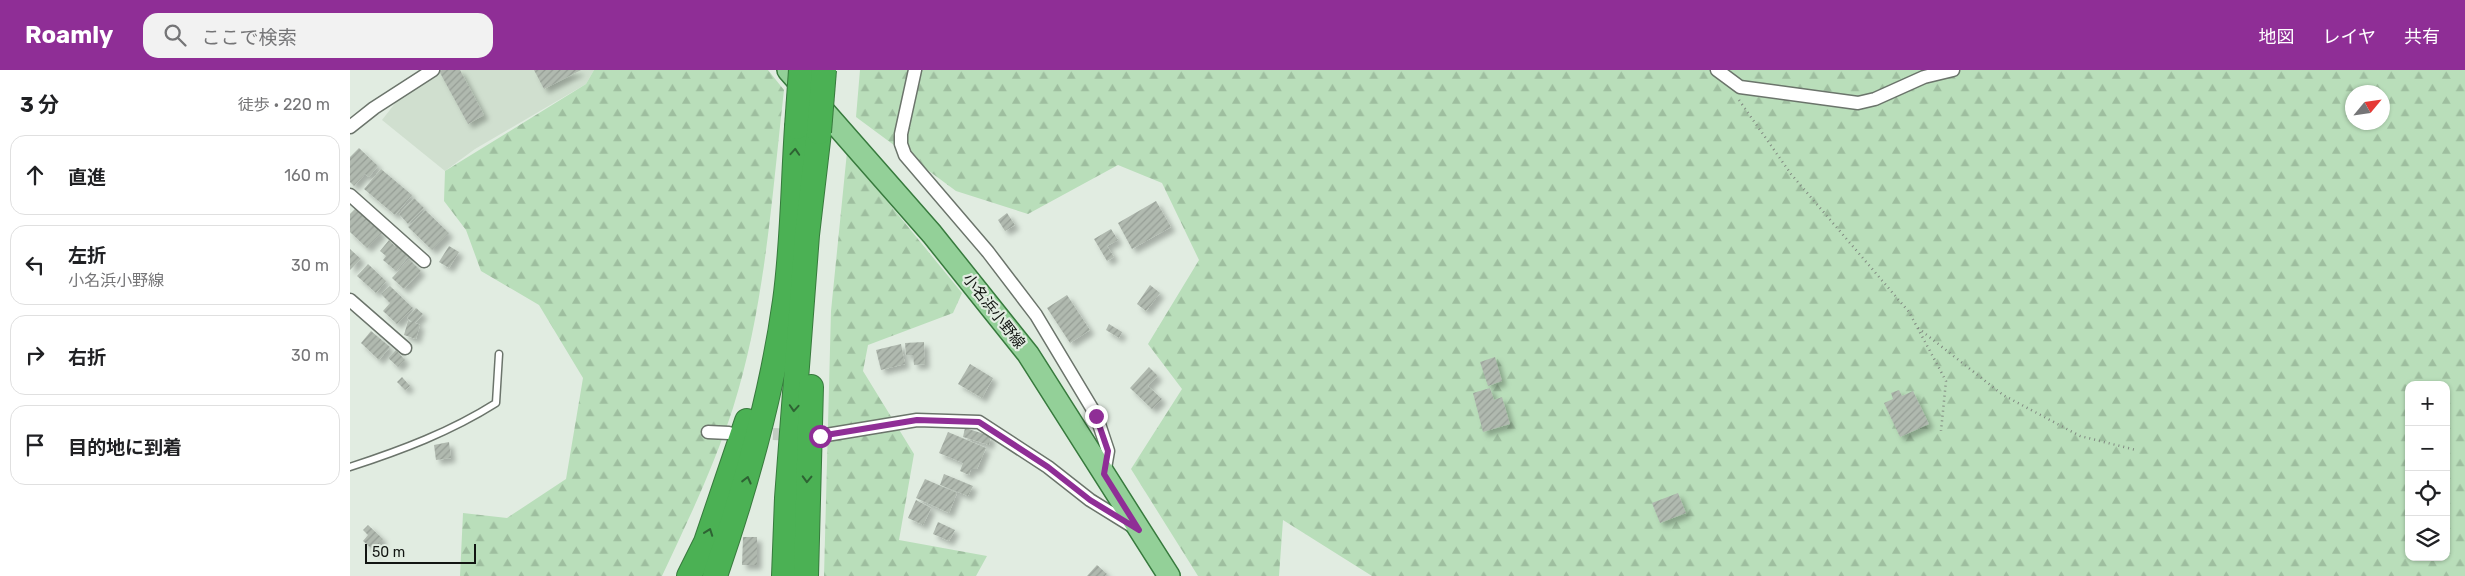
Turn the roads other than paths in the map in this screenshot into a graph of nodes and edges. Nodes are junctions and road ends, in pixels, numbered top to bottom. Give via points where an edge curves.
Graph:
1 (433, 70) edge
2 (788, 70) edge
3 (801, 70) edge
4 (824, 70) edge
5 (915, 70) edge
6 (1717, 70) edge
7 (1953, 70) edge
8 (350, 127) edge
9 (808, 129) junction
10 (816, 168) junction
11 (794, 177) junction
12 (350, 195) edge
13 (424, 260) dead end
14 (350, 300) edge
15 (405, 348) dead end
16 (499, 354) dead end
17 (708, 432) dead end
18 (729, 432) dead end
19 (820, 436) dead end
20 (350, 467) edge
21 (1104, 474) junction
22 (1139, 530) junction
23 (689, 576) edge
24 (715, 576) edge
25 (784, 576) edge
26 (806, 576) edge
27 (1168, 576) edge

1 - 8 street
2 - 21 main road, 小名浜小野線 via 987,301 1028,354
3 - 9 highway, bridge
4 - 9 highway, bridge
5 - 21 street via 901,134 905,155 988,252 1036,315 1096,416 1108,451
6 - 7 street via 1740,87 1858,103 1875,99 1924,77
9 - 10 highway
11 -> 9 highway
10 -> 25 highway via 807,235
10 -> 26 highway via 817,232
23 -> 11 highway via 706,542 749,413 775,301
24 -> 11 highway via 744,492 776,357 793,233
12 - 13 street
14 - 15 street
16 - 20 lane via 496,403 464,423 415,445
17 - 18 street
19 - 22 street via 917,420 979,422 1048,467 1090,500
21 - 22 main road, 小名浜小野線
22 - 27 main road, 小名浜小野線

